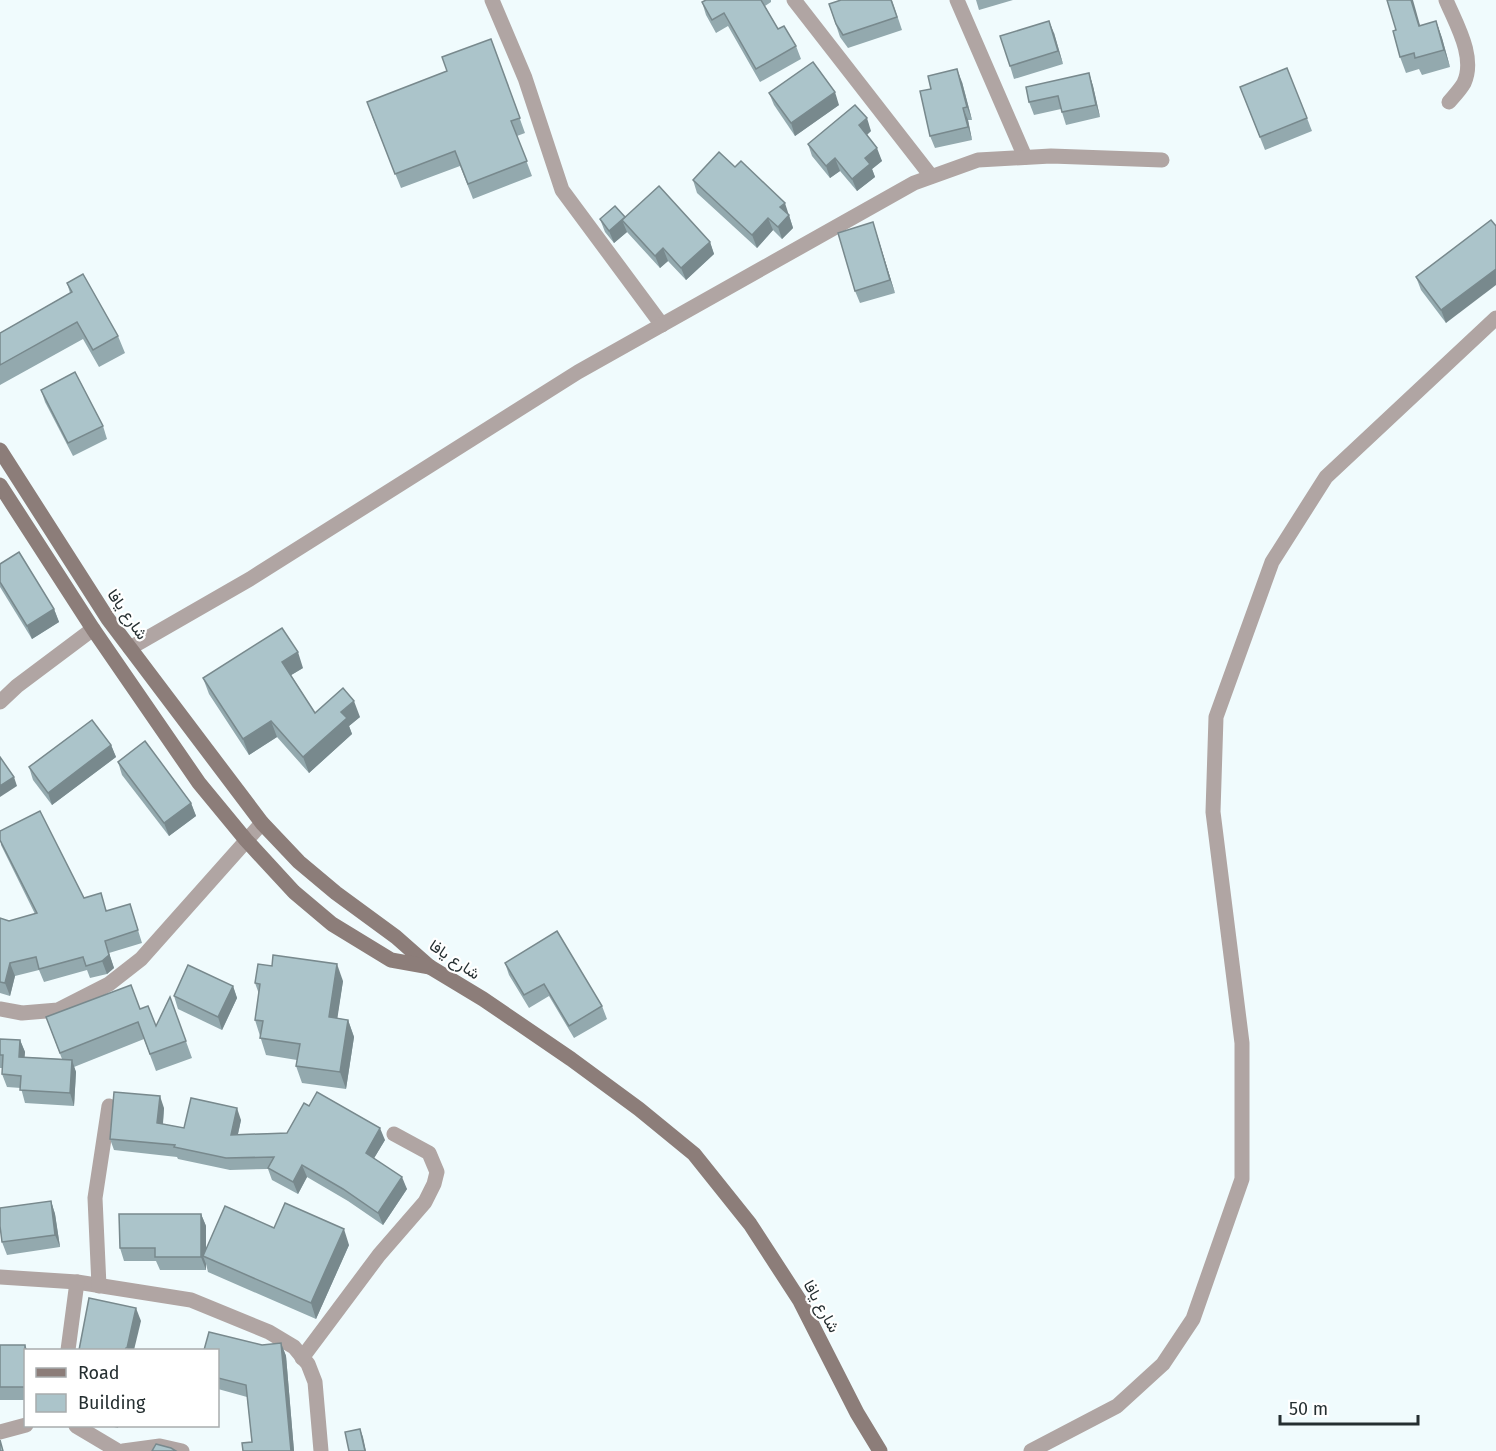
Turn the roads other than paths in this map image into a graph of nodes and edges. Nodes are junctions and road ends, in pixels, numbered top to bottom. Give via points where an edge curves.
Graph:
1 (492, 0) edge
2 (794, 0) edge
3 (957, 0) edge
4 (1446, 0) edge
5 (1449, 102) dead end
6 (1025, 157) junction
7 (1162, 160) dead end
8 (932, 176) junction
9 (1496, 318) edge
10 (662, 325) junction
11 (0, 450) edge
12 (0, 485) edge
13 (93, 629) junction
14 (130, 648) junction
15 (0, 702) edge
16 (262, 823) junction
17 (246, 840) junction
18 (430, 967) junction
19 (0, 1009) edge
20 (108, 1106) dead end
21 (394, 1134) dead end
22 (0, 1276) edge
23 (76, 1282) junction
24 (99, 1286) junction
25 (68, 1349) edge
26 (302, 1358) junction
27 (24, 1426) edge
28 (79, 1427) edge
29 (0, 1432) edge
30 (118, 1451) edge
31 (123, 1451) edge
32 (182, 1451) edge
33 (321, 1451) edge
34 (880, 1451) edge
35 (1031, 1451) edge

1 - 10 street via 525,78 562,190
2 - 8 street
3 - 6 street
4 - 5 street via 1468,63 1464,82
6 - 7 street
6 - 8 street via 978,160
8 - 10 street
9 - 35 street via 1326,477 1272,562 1216,717 1213,812 1242,1043 1242,1179 1193,1319 1163,1364 1117,1407
10 - 14 street via 578,372 250,579
11 - 14 street, شارع يافا
12 - 13 street
13 - 15 street
13 - 17 street via 199,783
14 - 16 street, شارع يافا
16 - 17 street
16 - 18 street, شارع يافا via 299,862
17 - 18 street via 294,892 332,924 390,960
17 - 19 street via 141,959 109,984 58,1010 22,1013
18 - 34 street, شارع يافا via 571,1059 694,1154 750,1224 800,1301
20 - 24 street via 95,1198
21 - 26 street via 429,1153 436,1172 434,1184 425,1202 379,1255
22 - 23 street
23 - 24 street
23 - 25 street
24 - 26 street via 191,1300 269,1332 294,1347
26 - 33 street via 315,1382
27 - 29 street
28 - 30 street
31 - 32 street via 160,1446

